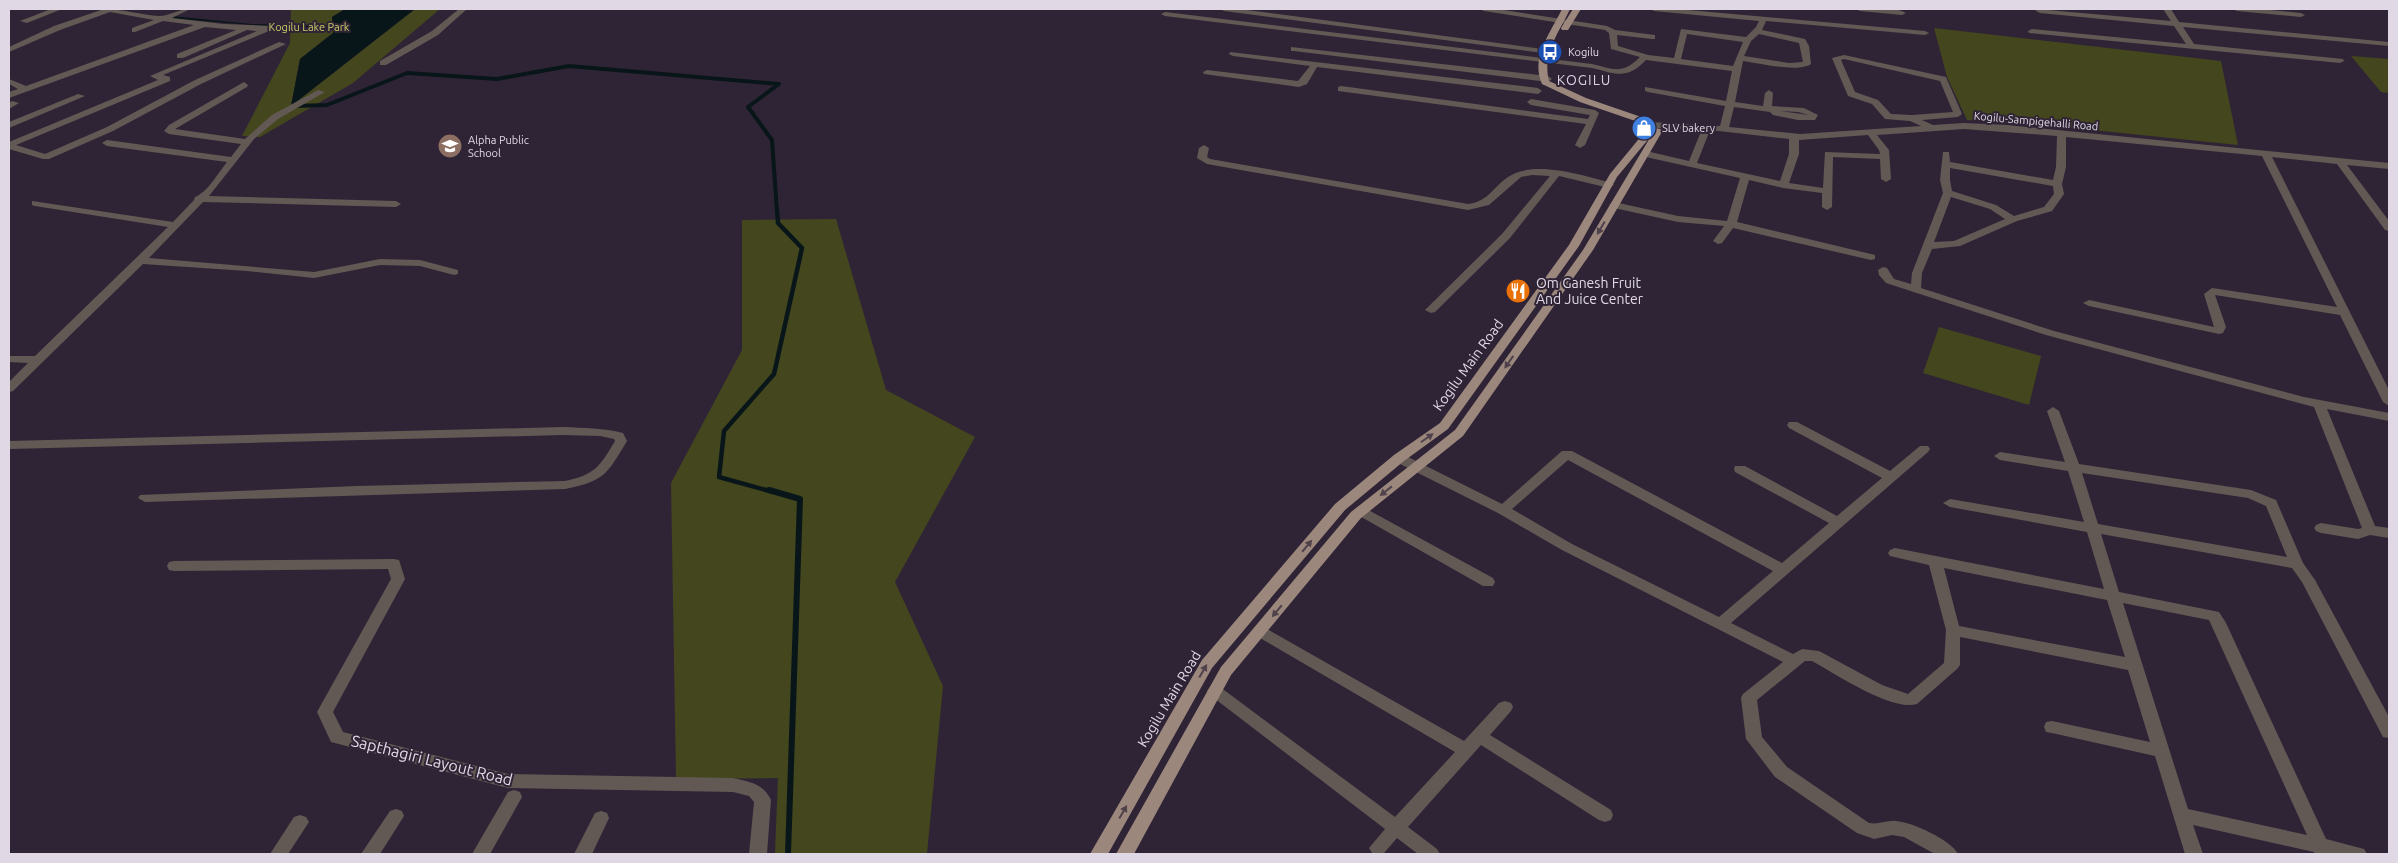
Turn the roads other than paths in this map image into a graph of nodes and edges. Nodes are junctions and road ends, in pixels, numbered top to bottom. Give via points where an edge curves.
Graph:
1 (58, 9) edge
2 (110, 9) edge
3 (186, 9) edge
4 (464, 9) edge
5 (1224, 9) edge
6 (1484, 9) edge
7 (1566, 9) edge
8 (1577, 9) edge
9 (1654, 9) edge
10 (1860, 9) edge
11 (2167, 9) edge
12 (2238, 9) edge
13 (125, 10) edge
14 (2040, 11) dead end
15 (1902, 13) dead end
16 (1165, 14) dead end
17 (2301, 15) dead end
18 (2243, 16) dead end
19 (161, 19) junction
20 (1763, 19) junction
21 (24, 21) dead end
22 (1565, 21) junction
23 (204, 24) junction
24 (2176, 25) junction
25 (246, 28) junction
26 (294, 29) dead end
27 (135, 30) dead end
28 (266, 30) junction
29 (1758, 31) junction
30 (2032, 31) dead end
31 (1613, 32) junction
32 (1925, 33) dead end
33 (1652, 37) dead end
34 (1748, 40) junction
35 (282, 44) dead end
36 (2389, 44) edge
37 (2192, 47) junction
38 (1294, 49) dead end
39 (9, 50) edge
40 (1233, 54) dead end
41 (180, 56) dead end
42 (1438, 56) dead end
43 (1644, 57) junction
44 (1741, 58) junction
45 (1677, 61) junction
46 (2340, 61) dead end
47 (383, 63) dead end
48 (1314, 64) junction
49 (1738, 69) junction
50 (1545, 70) junction
51 (1207, 72) dead end
52 (9, 81) edge
53 (244, 85) dead end
54 (26, 89) junction
55 (1341, 89) dead end
56 (1648, 89) dead end
57 (321, 92) dead end
58 (1769, 93) dead end
59 (9, 95) edge
60 (81, 96) dead end
61 (1532, 102) junction
62 (1730, 104) junction
63 (1598, 109) junction
64 (1529, 114) junction
65 (1912, 118) junction
66 (1591, 122) junction
67 (9, 125) edge
68 (1656, 125) junction
69 (1706, 128) junction
70 (1931, 128) junction
71 (1724, 129) junction
72 (1870, 131) junction
73 (2062, 134) junction
74 (1794, 136) junction
75 (247, 142) junction
76 (107, 143) dead end
77 (9, 146) edge
78 (1580, 146) dead end
79 (1204, 148) dead end
80 (1646, 154) junction
81 (2266, 154) junction
82 (1886, 157) junction
83 (232, 160) junction
84 (2340, 161) junction
85 (1692, 164) junction
86 (2389, 166) edge
87 (1619, 168) junction
88 (1635, 171) junction
89 (1557, 173) junction
90 (1745, 176) junction
91 (1886, 179) dead end
92 (1609, 184) junction
93 (2057, 184) junction
94 (1783, 185) junction
95 (1826, 191) junction
96 (1948, 193) junction
97 (198, 200) junction
98 (35, 202) dead end
99 (396, 204) dead end
100 (1614, 205) junction
101 (1827, 208) dead end
102 (2013, 219) junction
103 (1731, 224) junction
104 (174, 225) junction
105 (2389, 228) edge
106 (1718, 241) dead end
107 (1927, 246) junction
108 (1871, 257) dead end
109 (140, 261) junction
110 (1883, 270) dead end
111 (454, 272) dead end
112 (1916, 289) junction
113 (2088, 303) dead end
114 (1431, 310) dead end
115 (2345, 312) junction
116 (9, 359) edge
117 (36, 360) junction
118 (2375, 373) junction
119 (2389, 375) edge
120 (9, 388) edge
121 (2389, 402) edge
122 (2319, 404) junction
123 (2053, 412) dead end
124 (2389, 417) edge
125 (1793, 425) dead end
126 (9, 445) edge
127 (1924, 449) dead end
128 (2000, 456) dead end
129 (1399, 458) junction
130 (1416, 467) junction
131 (2074, 468) junction
132 (1740, 469) dead end
133 (1892, 478) junction
134 (145, 498) dead end
135 (1950, 503) dead end
136 (1503, 510) junction
137 (1361, 511) junction
138 (1839, 523) junction
139 (2092, 528) junction
140 (2321, 528) dead end
141 (2370, 530) junction
142 (2389, 534) edge
143 (1895, 553) dead end
144 (1935, 561) junction
145 (2297, 564) junction
146 (174, 566) dead end
147 (1783, 570) junction
148 (1488, 582) dead end
149 (2113, 595) junction
150 (1720, 624) junction
151 (1953, 630) junction
152 (1260, 631) junction
153 (1794, 661) junction
154 (2135, 665) junction
155 (1215, 691) junction
156 (1505, 707) dead end
157 (2052, 728) dead end
158 (2389, 732) edge
159 (1478, 736) junction
160 (1466, 750) junction
161 (2161, 751) junction
162 (514, 797) dead end
163 (1605, 815) dead end
164 (2181, 815) junction
165 (396, 816) dead end
166 (601, 818) dead end
167 (300, 822) dead end
168 (1396, 828) junction
169 (1378, 848) dead end
170 (2322, 850) edge
171 (279, 854) edge
172 (370, 854) edge
173 (481, 854) edge
174 (584, 854) edge
175 (758, 854) edge
176 (1099, 854) edge
177 (1125, 854) edge
178 (1430, 854) edge
179 (1949, 854) edge
180 (2194, 854) edge
181 (2358, 854) edge

1 - 21 street
2 - 13 street
2 - 39 street
3 - 19 street
4 - 47 street via 435,33
5 - 50 street
6 - 22 street
7 - 22 main road
8 - 22 main road
9 - 20 street
10 - 15 street
11 - 24 street
12 - 17 street
12 - 18 street
13 - 19 street
14 - 24 street
16 - 50 street
19 - 23 street
19 - 27 street
20 - 29 street
20 - 32 street
22 - 31 street via 1607,28
22 - 50 main road
23 - 25 street
23 - 54 street
24 - 36 street via 2250,28
24 - 37 street
25 - 28 street
25 - 41 street
26 - 28 street
28 - 77 street via 154,76 167,78
29 - 34 street
29 - 44 street via 1802,41 1807,64 1789,65
30 - 37 street
31 - 33 street
31 - 43 street via 1614,47 1644,54
34 - 44 street
34 - 45 street via 1684,31
35 - 77 street via 46,157
37 - 46 street
38 - 50 street
40 - 48 street
42 - 50 street
43 - 45 street
43 - 50 street via 1626,73
44 - 49 street
45 - 49 street
48 - 50 street
48 - 51 street via 1300,84
49 - 62 street
50 - 61 street
50 - 63 main road via 1560,90
50 - 68 main road via 1572,93
52 - 54 street
53 - 75 street via 170,131
54 - 59 street
55 - 64 street
56 - 62 street
57 - 75 street via 275,116
58 - 62 street via 1770,109
60 - 67 street
61 - 63 street
61 - 64 street
62 - 71 street
63 - 66 street
63 - 68 main road
64 - 66 street
65 - 65 street via 1888,118 1875,102 1851,94 1836,58 1945,80 1958,114
65 - 70 street
66 - 78 street
68 - 69 street, Kogilu-Sampigehalli Road
68 - 80 main road
68 - 87 main road, Kogilu Main Road
69 - 71 street, Kogilu-Sampigehalli Road
69 - 85 street
70 - 72 street, Kogilu-Sampigehalli Road
70 - 73 street, Kogilu-Sampigehalli Road via 1981,127
71 - 74 street, Kogilu-Sampigehalli Road
72 - 74 street, Kogilu-Sampigehalli Road
72 - 82 street via 1880,142
73 - 81 street, Kogilu-Sampigehalli Road
73 - 93 street
74 - 94 street via 1794,154
75 - 83 street
76 - 83 street
79 - 89 street via 1202,158 1207,161 1468,207 1480,207 1490,202 1510,179 1520,174
80 - 85 street
80 - 88 main road
81 - 84 street, Kogilu-Sampigehalli Road
81 - 115 street
82 - 91 street
82 - 95 street via 1828,154
83 - 97 street
84 - 86 street, Kogilu-Sampigehalli Road
84 - 105 street
85 - 90 street
87 - 88 main road
87 - 92 main road, Kogilu Main Road
88 - 100 main road
89 - 92 street
89 - 114 street via 1506,236
90 - 94 street
90 - 103 street
129 -> 92 main road, Kogilu Main Road via 1444,426 1574,246
93 - 96 street via 1946,159
93 - 102 street via 2059,194 2048,209
94 - 95 street
95 - 101 street
96 - 102 street via 1992,206
96 - 107 street
97 - 99 street
97 - 104 street
98 - 104 street
100 - 103 street via 1678,219
100 -> 130 main road via 1588,250 1459,433
102 - 107 street via 1956,244
103 - 106 street
103 - 108 street
104 - 109 street
107 - 112 street via 1917,273
109 - 111 street via 314,275 380,262 420,263
109 - 117 street
110 - 112 street via 1890,281
112 - 122 street via 2050,333
113 - 115 street via 2219,331 2209,294 2212,291
115 - 118 street
116 - 117 street
117 - 120 street
118 - 119 street
118 - 121 street
122 - 124 street
122 - 141 street
123 - 131 street
125 - 133 street
126 - 134 street via 563,431 611,433 621,440 600,475 565,485
127 - 133 street
128 - 131 street
129 - 130 street
176 -> 129 main road, Kogilu Main Road via 1207,664 1340,507
130 - 136 street
130 -> 137 main road
131 - 139 street
131 - 145 street via 2264,498 2271,503
132 - 138 street
133 - 138 street
135 - 139 street
136 - 147 street via 1567,454
136 - 150 street via 1566,548
137 - 148 street
137 -> 152 main road
138 - 147 street
139 - 145 street
139 - 149 street
140 - 141 street via 2358,534
141 - 142 street
143 - 144 street
144 - 149 street
144 - 151 street
145 - 158 street
146 - 175 street, Sapthagiri Layout Road via 394,564 398,579 325,712 336,737 508,781 733,785 754,790 763,800
147 - 150 street
149 - 154 street
149 - 170 street via 2206,613 2220,623
150 - 153 street
151 - 153 street via 1952,665 1911,700 1888,694 1814,655 1802,655
151 - 154 street
152 - 155 main road via 1226,671
152 - 160 street
153 - 179 street via 1749,698 1754,739 1781,772 1863,828 1878,832 1888,828 1907,831
154 - 161 street
155 - 168 street
155 - 177 main road
156 - 159 street
157 - 161 street
159 - 160 street
159 - 163 street
160 - 168 street
161 - 164 street
162 - 173 street
164 - 170 street
164 - 180 street
165 - 172 street
166 - 174 street
167 - 171 street
168 - 169 street
168 - 178 street
170 - 181 street

